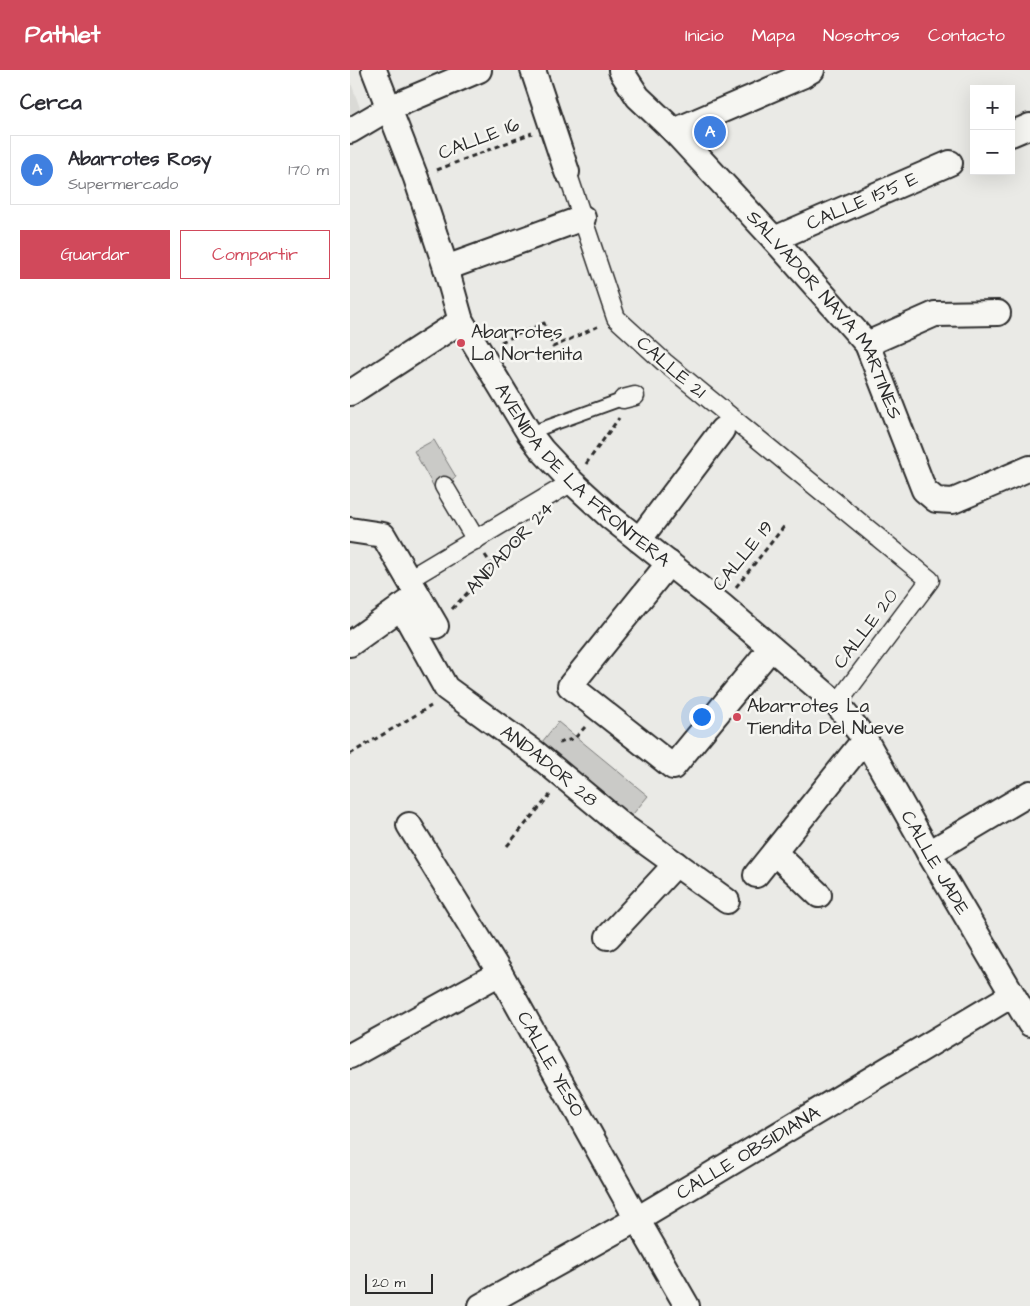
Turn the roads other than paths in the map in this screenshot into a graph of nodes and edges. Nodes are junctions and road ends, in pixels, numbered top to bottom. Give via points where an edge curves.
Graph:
1 (374, 70) edge
2 (479, 70) edge
3 (533, 70) edge
4 (621, 70) edge
5 (812, 70) edge
6 (389, 108) junction
7 (1030, 126) edge
8 (350, 131) edge
9 (674, 131) junction
10 (1015, 132) edge
11 (950, 163) dead end
12 (567, 172) joint
13 (583, 218) junction
14 (774, 239) junction
15 (446, 268) junction
16 (998, 312) dead end
17 (461, 321) junction
18 (866, 344) junction
19 (350, 393) edge
20 (629, 398) dead end
21 (722, 430) dead end
22 (528, 433) junction
23 (1030, 468) edge
24 (572, 482) junction
25 (444, 486) dead end
26 (350, 530) edge
27 (476, 540) junction
28 (639, 540) junction
29 (669, 563) junction
30 (930, 580) joint
31 (410, 594) junction
32 (436, 626) road end
33 (350, 644) edge
34 (771, 648) junction
35 (837, 704) junction
36 (865, 739) junction
37 (1030, 793) edge
38 (409, 825) dead end
39 (929, 852) junction
40 (775, 853) junction
41 (676, 864) junction
42 (756, 875) dead end
43 (819, 895) dead end
44 (727, 901) dead end
45 (608, 937) dead end
46 (500, 973) junction
47 (1012, 995) junction
48 (1030, 1024) edge
49 (350, 1056) edge
50 (637, 1219) junction
51 (481, 1306) edge
52 (687, 1306) edge

1 - 6 street, AVENIDA DE LA FRONTERA
2 - 6 street
3 - 12 street, CALLE 21
4 - 9 street, SALVADOR NAVA MARTINES via 638,97
5 - 9 street
6 - 8 street
6 - 15 street, AVENIDA DE LA FRONTERA
7 - 10 street
9 - 14 street, SALVADOR NAVA MARTINES
11 - 14 street, CALLE 155 E
12 - 13 street, CALLE 21
13 - 15 street
13 - 30 street, CALLE 21 via 616,318 664,362
14 - 18 street, SALVADOR NAVA MARTINES
15 - 17 street, AVENIDA DE LA FRONTERA
16 - 18 street via 935,314
17 - 19 street
17 - 22 street, AVENIDA DE LA FRONTERA
18 - 23 street, SALVADOR NAVA MARTINES via 924,490 936,500 953,501
20 - 22 lane
21 - 28 street
22 - 24 street, AVENIDA DE LA FRONTERA
24 - 27 street, ANDADOR 24
24 - 28 street, AVENIDA DE LA FRONTERA
25 - 27 street
26 - 31 street, ANDADOR 28 via 383,535
27 - 31 street, ANDADOR 24
28 - 29 street, AVENIDA DE LA FRONTERA
29 - 34 street, AVENIDA DE LA FRONTERA
29 - 34 street via 570,686 673,767
30 - 35 street, CALLE 20
31 - 32 street, ANDADOR 28
31 - 33 street, ANDADOR 24
31 - 41 street, ANDADOR 28 via 446,688
34 - 35 street, AVENIDA DE LA FRONTERA
35 - 36 street, CALLE JADE
36 - 39 street, CALLE JADE
36 - 40 street
37 - 39 street
38 - 46 street, CALLE YESO
39 - 47 street, CALLE JADE
40 - 42 street
40 - 43 street
41 - 44 street, ANDADOR 28
41 - 45 street
46 - 49 street
46 - 50 street, CALLE YESO
47 - 48 street, CALLE JADE
47 - 50 street, CALLE OBSIDIANA
50 - 51 street, CALLE OBSIDIANA
50 - 52 street, CALLE YESO

